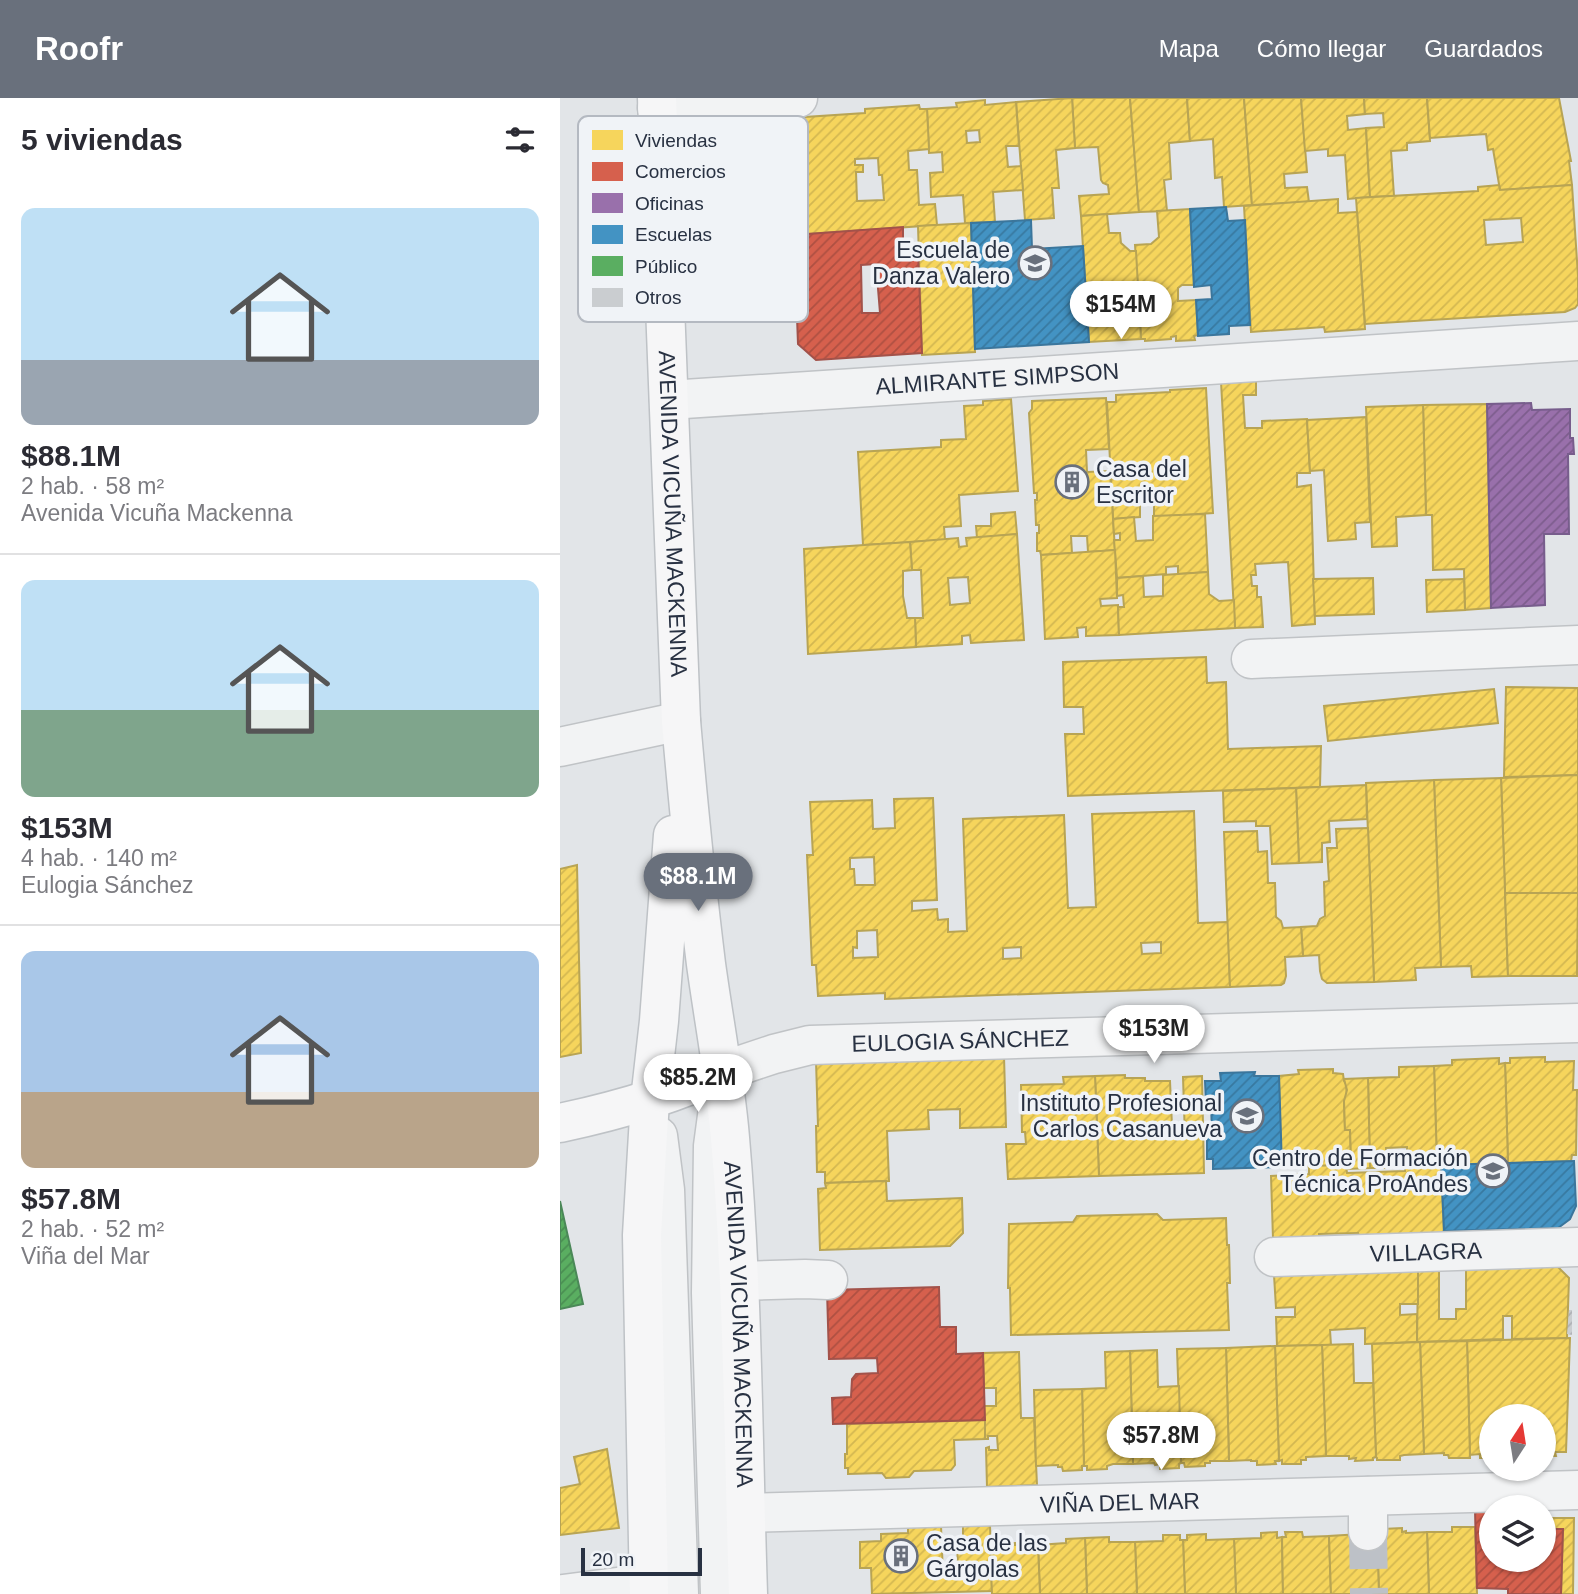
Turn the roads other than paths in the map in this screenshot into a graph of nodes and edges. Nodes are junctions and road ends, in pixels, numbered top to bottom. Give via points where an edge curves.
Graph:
1 (798, 98) edge
2 (657, 103) edge
3 (666, 322) edge
4 (1578, 341) edge
5 (669, 400) junction
6 (1578, 645) edge
7 (1251, 659) dead end
8 (681, 721) junction
9 (560, 747) edge
10 (1578, 1023) edge
11 (723, 1071) junction
12 (650, 1100) junction
13 (560, 1123) edge
14 (1578, 1247) edge
15 (1274, 1257) dead end
16 (828, 1280) dead end
17 (739, 1281) junction
18 (1578, 1490) edge
19 (746, 1513) junction
20 (659, 1591) edge
21 (563, 1594) edge
22 (720, 1594) edge
23 (748, 1594) edge

1 - 2 street
3 - 5 main road, AVENIDA VICUÑA MACKENNA
4 - 5 street, ALMIRANTE SIMPSON
5 - 8 main road, AVENIDA VICUÑA MACKENNA
6 - 7 street
8 - 9 street
8 - 11 main road, AVENIDA VICUÑA MACKENNA via 700,917
8 - 12 main road, AVENIDA VICUÑA MACKENNA
10 - 11 street, EULOGIA SÁNCHEZ via 810,1045
11 - 12 main road
11 - 17 main road, AVENIDA VICUÑA MACKENNA
11 - 22 street via 713,1146 711,1293
12 - 13 main road
12 - 20 main road, AVENIDA VICUÑA MACKENNA via 642,1235
14 - 15 street, VILLAGRA
16 - 17 street
17 - 19 main road, AVENIDA VICUÑA MACKENNA
18 - 19 street, VIÑA DEL MAR via 1368,1513
19 - 23 main road, AVENIDA VICUÑA MACKENNA
20 - 21 street via 592,1589

